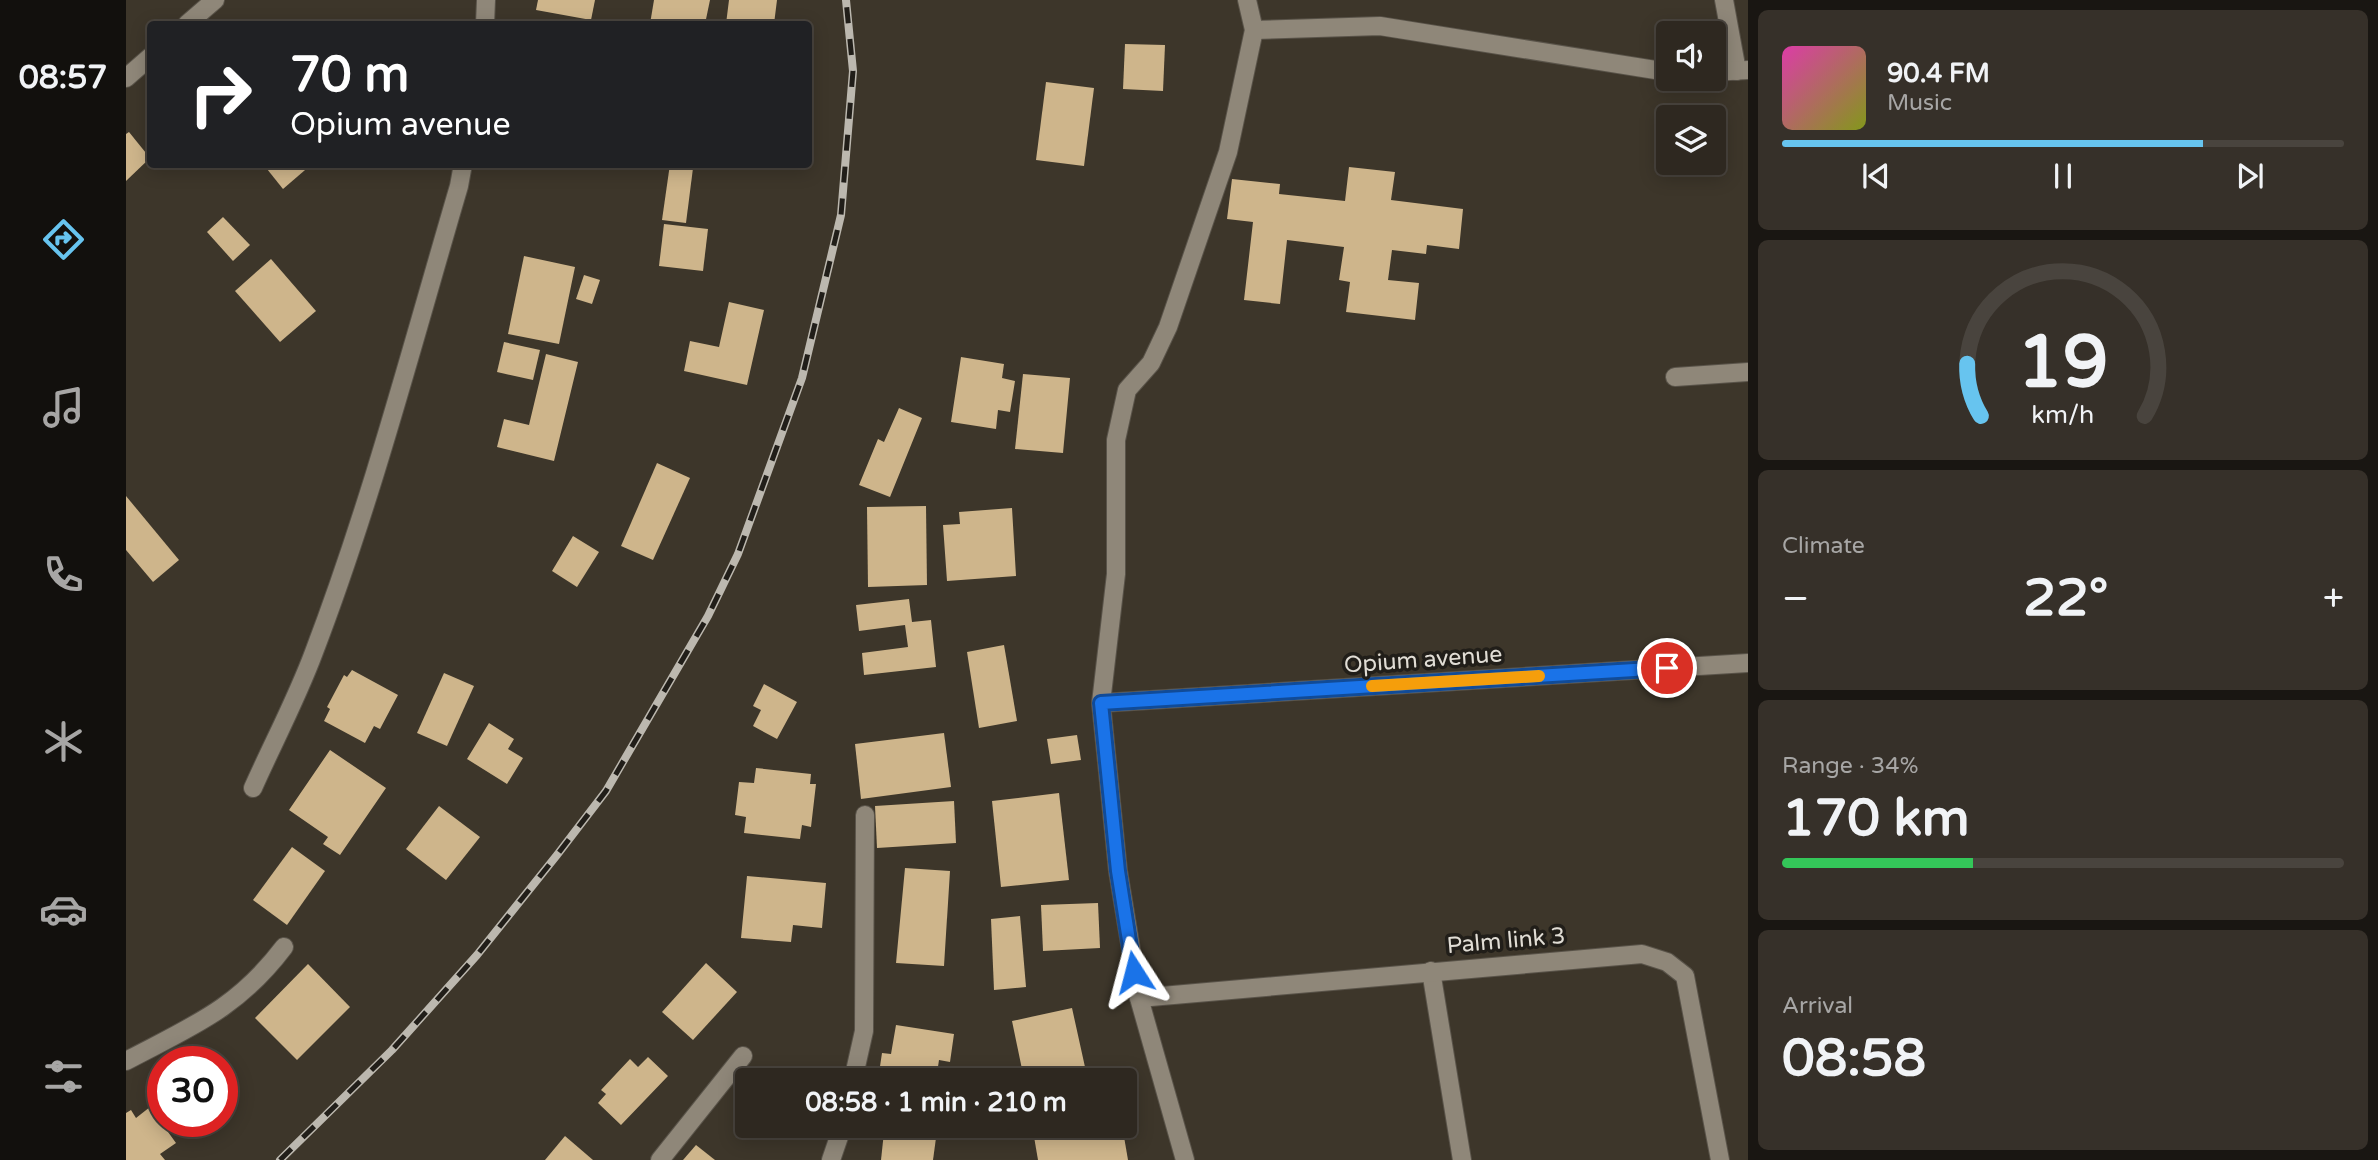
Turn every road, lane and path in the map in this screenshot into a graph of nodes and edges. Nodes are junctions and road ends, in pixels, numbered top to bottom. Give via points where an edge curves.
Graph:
1 (215, 0) edge
2 (486, 0) edge
3 (1247, 0) edge
4 (1724, 0) edge
5 (190, 21) edge
6 (485, 21) edge
7 (1254, 30) junction
8 (147, 60) edge
9 (1656, 70) edge
10 (1743, 70) edge
11 (126, 78) edge
12 (462, 168) edge
13 (1748, 372) edge
14 (1675, 377) dead end
15 (1748, 663) edge
16 (1101, 703) junction
17 (253, 788) dead end
18 (865, 815) dead end
19 (284, 947) dead end
20 (1431, 971) junction
21 (1139, 998) junction
22 (743, 1056) dead end
23 (126, 1061) edge
24 (856, 1068) edge
25 (839, 1138) edge
26 (660, 1160) edge
27 (831, 1160) edge
28 (1185, 1160) edge
29 (1462, 1160) edge
30 (1720, 1160) edge

1 - 5 street
2 - 6 street
3 - 7 street
4 - 10 street
7 - 9 street via 1380,26
7 - 16 street via 1228,152 1168,327 1151,363 1128,390 1116,440 1116,574
8 - 11 street
12 - 17 street via 337,590 314,655
13 - 14 street
15 - 16 street, Opium avenue
16 - 21 street via 1118,871
18 - 24 street via 864,1031
19 - 23 street via 260,979 239,997
20 - 21 street, Palm link 3
20 - 29 street
20 - 30 street, Palm link 3 via 1642,954 1667,962 1685,976
21 - 28 street
22 - 26 street
25 - 27 street

